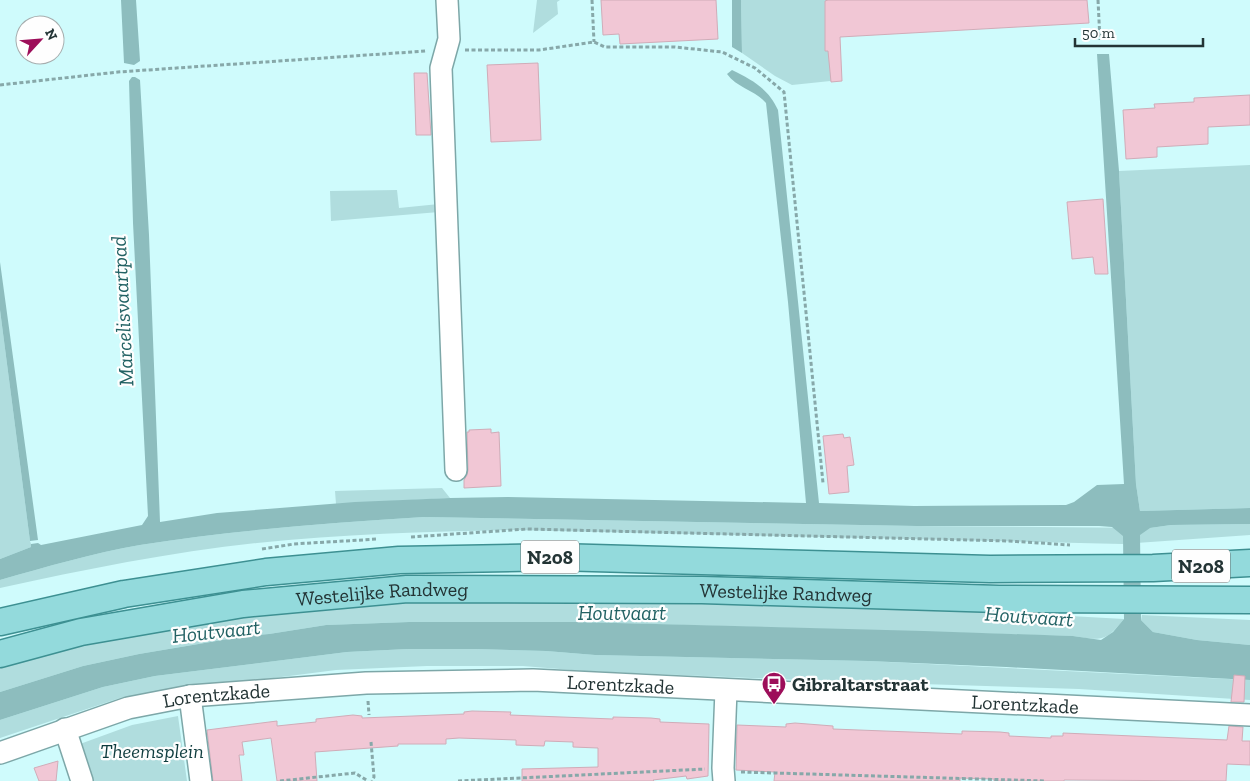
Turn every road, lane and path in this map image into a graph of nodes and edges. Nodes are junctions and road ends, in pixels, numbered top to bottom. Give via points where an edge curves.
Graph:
1 (448, 0) edge
2 (592, 0) edge
3 (1098, 0) edge
4 (1100, 40) dead end
5 (594, 42) junction
6 (445, 50) junction
7 (0, 85) edge
8 (456, 470) dead end
9 (823, 483) dead end
10 (1250, 563) edge
11 (1250, 600) edge
12 (0, 622) edge
13 (0, 654) edge
14 (726, 690) junction
15 (190, 696) junction
16 (1250, 715) edge
17 (65, 729) junction
18 (371, 742) dead end
19 (0, 753) edge
20 (723, 773) edge
21 (82, 781) edge
22 (201, 781) edge
23 (280, 781) edge
24 (368, 781) edge
25 (372, 781) edge
26 (458, 781) edge
27 (1046, 781) edge

1 - 6 street
2 - 5 path
3 - 4 path
5 - 6 path via 539,50
5 - 9 path via 605,47 675,47 722,52 755,68 784,92
6 - 7 path via 118,72
6 - 8 street via 441,68
10 - 12 main road, Westelijke Randweg / N208 via 1153,568 990,569 566,557 399,560 266,572 124,594
11 - 13 main road, Westelijke Randweg / N208 via 989,599 702,590 407,589 243,604 81,632
14 - 15 street, Lorentzkade via 533,680 366,683
14 - 16 street, Lorentzkade
14 - 20 street
15 - 17 street, Lorentzkade via 128,708
15 - 22 street
17 - 19 street, Lorentzkade
17 - 21 street
18 - 25 path
20 - 26 path
20 - 27 path
23 - 24 path via 355,773

